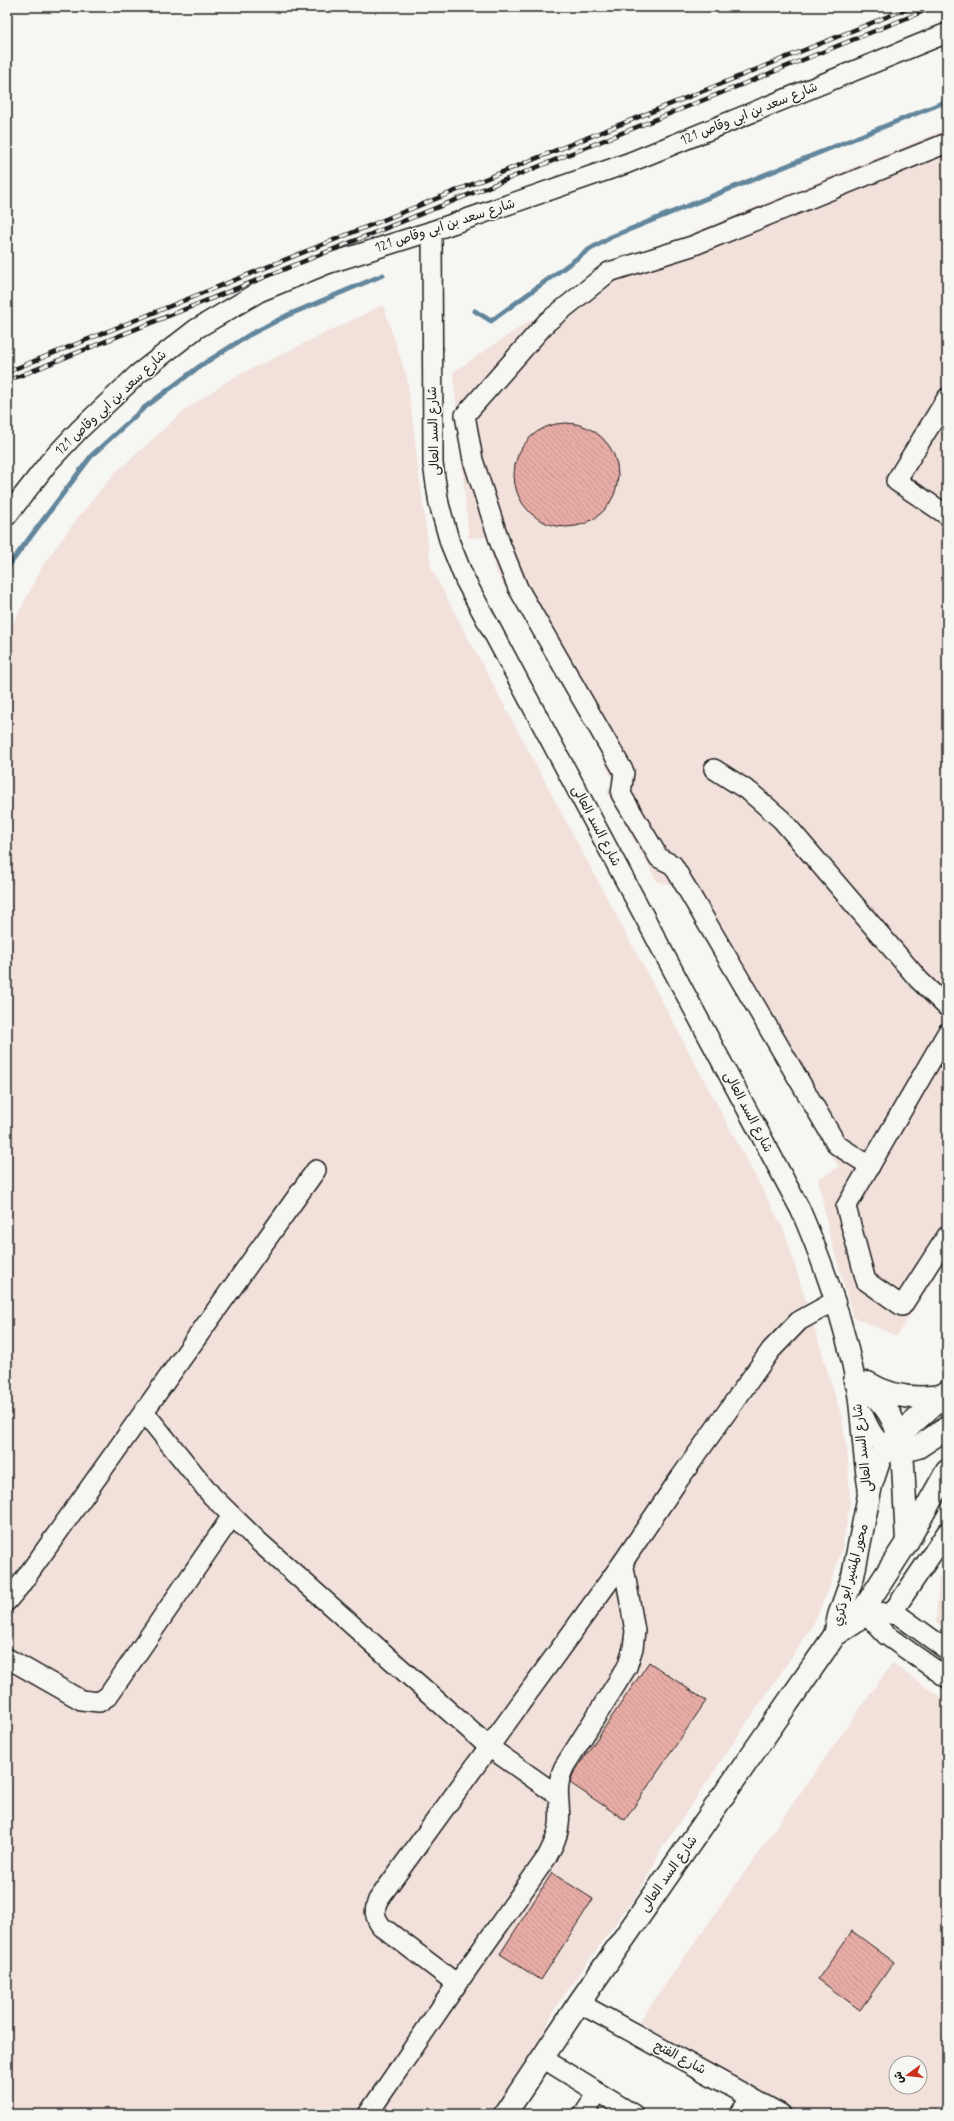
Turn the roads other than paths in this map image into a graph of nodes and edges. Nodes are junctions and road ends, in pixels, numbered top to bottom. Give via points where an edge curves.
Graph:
1 (947, 33) edge
2 (947, 143) edge
3 (432, 231) junction
4 (947, 398) edge
5 (947, 515) edge
6 (7, 516) edge
7 (714, 769) dead end
8 (947, 1006) edge
9 (947, 1033) edge
10 (870, 1166) junction
11 (316, 1170) dead end
12 (947, 1236) edge
13 (835, 1302) junction
14 (855, 1382) junction
15 (946, 1393) edge
16 (144, 1412) junction
17 (947, 1428) edge
18 (897, 1445) junction
19 (947, 1471) edge
20 (869, 1499) junction
21 (232, 1516) junction
22 (947, 1532) edge
23 (907, 1542) junction
24 (623, 1562) junction
25 (7, 1601) edge
26 (864, 1610) junction
27 (892, 1613) junction
28 (835, 1635) junction
29 (947, 1650) edge
30 (7, 1658) edge
31 (947, 1678) edge
32 (489, 1747) junction
33 (557, 1795) junction
34 (457, 1984) junction
35 (579, 2003) junction
36 (544, 2058) junction
37 (598, 2092) junction
38 (751, 2097) junction
39 (368, 2114) edge
40 (505, 2114) edge
41 (584, 2114) edge
42 (633, 2114) edge
43 (740, 2114) edge
44 (781, 2114) edge

1 - 3 street, شارع سعد بن ابى وقاص 121 via 628,163
2 - 10 street via 692,246 609,272 547,322 466,415 473,460 515,581 624,772 621,794 659,858 673,865 837,1145
3 - 6 street, شارع سعد بن ابى وقاص 121 via 292,277 226,310 196,329 138,374 79,430 49,462
3 - 13 street, شارع السد العالى via 433,464 439,504 450,543 465,580 800,1209
4 - 5 street via 896,482
7 - 8 street via 750,792 782,820 919,980
9 - 10 street
10 - 12 street via 846,1207 866,1282 902,1306
11 - 16 street
13 - 14 street, شارع السد العالى
13 - 24 street via 800,1321 771,1350 675,1484
14 - 15 main road via 892,1394 920,1398
14 - 18 main road via 883,1403 896,1424
14 - 20 street, شارع السد العالى
15 - 18 main road, محور المشير ابو ذكري
16 - 21 street
16 - 25 street
17 - 18 main road via 918,1447
18 - 20 main road, محور المشير ابو ذكري via 875,1471
18 - 23 main road
19 - 23 main road, محور المشير ابو ذكري
20 - 28 main road, محور المشير ابو ذكري via 853,1576
21 - 30 street via 108,1696 99,1702 81,1700
21 - 32 street
22 - 27 street
23 - 26 main road, محور المشير ابو ذكري
24 - 32 street
24 - 33 street via 635,1631 634,1648 627,1667 564,1767 558,1780
26 - 27 street
26 - 28 main road, محور المشير ابو ذكري via 854,1623
26 - 31 street via 886,1635
27 - 29 street
28 - 35 main road, شارع السد العالى
32 - 33 street
32 - 34 street via 378,1900 375,1910 376,1919 381,1926
33 - 34 street via 559,1825 547,1857
34 - 39 street
35 - 36 main road, شارع السد العالى
35 - 38 street, شارع الفتح
36 - 37 street
36 - 40 main road, شارع السد العالى
37 - 41 street
37 - 42 street
38 - 43 street
38 - 44 street, شارع الفتح

